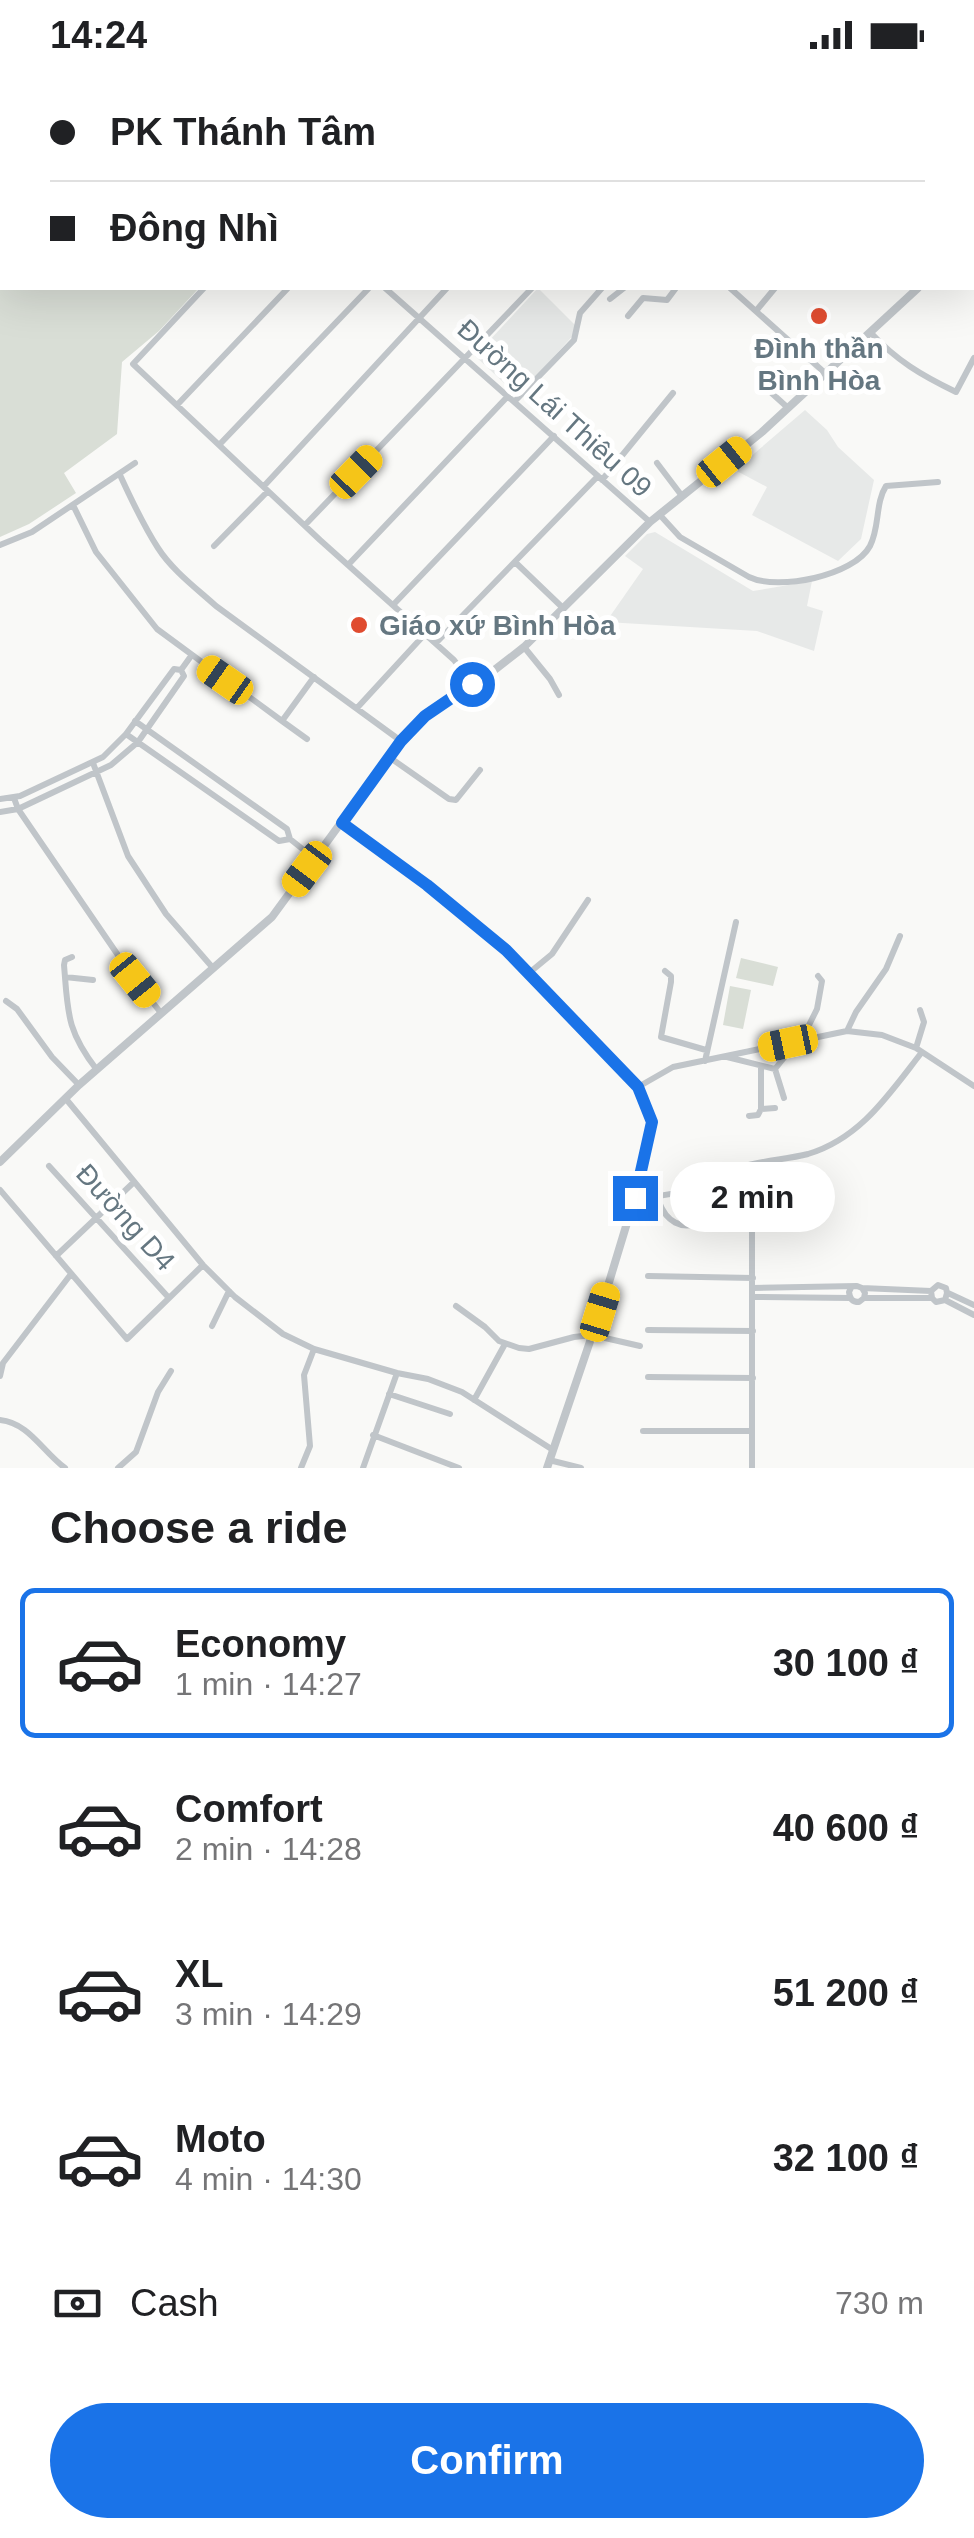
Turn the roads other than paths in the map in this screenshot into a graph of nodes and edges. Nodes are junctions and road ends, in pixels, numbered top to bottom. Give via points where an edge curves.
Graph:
1 (202, 290) edge
2 (286, 290) edge
3 (368, 290) edge
4 (388, 290) edge
5 (445, 290) edge
6 (530, 290) edge
7 (600, 290) edge
8 (621, 290) edge
9 (674, 290) edge
10 (732, 290) edge
11 (773, 290) edge
12 (916, 290) edge
13 (610, 299) dead end
14 (756, 310) junction
15 (628, 316) dead end
16 (419, 317) junction
17 (870, 332) junction
18 (465, 357) junction
19 (974, 358) edge
20 (825, 373) junction
21 (766, 388) dead end
22 (673, 393) dead end
23 (511, 399) junction
24 (178, 404) junction
25 (788, 407) junction
26 (554, 436) junction
27 (220, 444) junction
28 (135, 463) dead end
29 (657, 463) dead end
30 (120, 474) junction
31 (600, 478) junction
32 (938, 482) dead end
33 (266, 488) junction
34 (682, 496) junction
35 (74, 505) junction
36 (660, 514) junction
37 (650, 522) junction
38 (304, 525) junction
39 (0, 545) edge
40 (214, 546) dead end
41 (515, 562) junction
42 (348, 565) junction
43 (394, 606) junction
44 (563, 608) junction
45 (426, 634) junction
46 (436, 644) junction
47 (524, 647) junction
48 (191, 656) junction
49 (182, 670) junction
50 (314, 677) junction
51 (472, 684) junction
52 (558, 696) dead end
53 (357, 708) junction
54 (135, 720) junction
55 (282, 721) junction
56 (147, 729) junction
57 (126, 734) junction
58 (307, 739) dead end
59 (401, 741) junction
60 (138, 742) junction
61 (388, 757) junction
62 (192, 760) junction
63 (92, 762) junction
64 (480, 770) dead end
65 (98, 772) junction
66 (183, 773) junction
67 (243, 797) junction
68 (14, 798) junction
69 (0, 800) edge
70 (18, 809) junction
71 (234, 809) junction
72 (0, 812) edge
73 (342, 823) junction
74 (290, 840) junction
75 (315, 858) junction
76 (588, 900) dead end
77 (736, 922) dead end
78 (900, 936) dead end
79 (72, 957) dead end
80 (213, 968) junction
81 (664, 971) dead end
82 (529, 974) junction
83 (818, 976) dead end
84 (65, 977) junction
85 (93, 980) dead end
86 (6, 1001) dead end
87 (920, 1010) dead end
88 (162, 1013) junction
89 (847, 1031) junction
90 (804, 1040) junction
91 (788, 1043) junction
92 (706, 1050) junction
93 (919, 1050) junction
94 (726, 1056) junction
95 (705, 1061) junction
96 (761, 1066) junction
97 (775, 1069) junction
98 (97, 1070) junction
99 (79, 1086) junction
100 (974, 1086) edge
101 (638, 1087) junction
102 (784, 1098) dead end
103 (66, 1099) junction
104 (775, 1108) dead end
105 (761, 1109) junction
106 (748, 1116) dead end
107 (0, 1162) edge
108 (49, 1166) dead end
109 (134, 1182) junction
110 (0, 1190) edge
111 (752, 1190) dead end
112 (635, 1198) junction
113 (659, 1202) dead end
114 (96, 1218) junction
115 (754, 1224) junction
116 (56, 1256) junction
117 (203, 1265) junction
118 (72, 1274) junction
119 (648, 1276) dead end
120 (753, 1278) junction
121 (852, 1288) junction
122 (862, 1288) junction
123 (229, 1292) junction
124 (753, 1292) junction
125 (931, 1294) junction
126 (946, 1296) junction
127 (169, 1298) junction
128 (850, 1298) junction
129 (864, 1298) junction
130 (974, 1305) edge
131 (456, 1306) dead end
132 (974, 1315) edge
133 (212, 1326) dead end
134 (648, 1330) dead end
135 (753, 1332) junction
136 (592, 1335) junction
137 (505, 1344) junction
138 (640, 1346) dead end
139 (314, 1349) junction
140 (171, 1371) dead end
141 (398, 1374) junction
142 (0, 1376) edge
143 (648, 1377) dead end
144 (752, 1378) junction
145 (389, 1394) junction
146 (474, 1400) junction
147 (450, 1414) dead end
148 (0, 1420) edge
149 (643, 1431) dead end
150 (752, 1431) junction
151 (374, 1435) junction
152 (553, 1450) junction
153 (548, 1464) edge
154 (64, 1468) edge
155 (118, 1468) edge
156 (301, 1468) edge
157 (363, 1468) edge
158 (459, 1468) edge
159 (581, 1468) edge
160 (752, 1468) edge

1 - 24 street via 133,364
2 - 24 street
3 - 27 street
4 - 16 street, Đường Lái Thiêu 09
5 - 16 street
6 - 18 street
7 - 23 street via 580,312 574,340
8 - 13 street
9 - 15 street via 667,300 639,300
10 - 14 street
11 - 14 street
12 - 17 street
14 - 20 street
16 - 18 street, Đường Lái Thiêu 09
16 - 33 street
17 - 19 street via 921,376 956,392
17 - 20 street
18 - 23 street, Đường Lái Thiêu 09
18 - 38 street
20 - 25 street
21 - 25 street
22 - 31 street
23 - 26 street, Đường Lái Thiêu 09
23 - 42 street
24 - 27 street
25 - 34 street
26 - 31 street, Đường Lái Thiêu 09
26 - 43 street
27 - 33 street
28 - 30 street
29 - 34 street
30 - 35 street
30 - 50 street via 160,551 189,582
31 - 37 street, Đường Lái Thiêu 09
31 - 41 street
32 - 36 street via 886,486 868,550 841,569 786,582 749,577 680,537
33 - 38 street
33 - 40 street
34 - 36 street
35 - 39 street
35 - 48 street via 96,552 127,594
36 - 37 street
37 - 44 street
38 - 42 street
41 - 44 street
41 - 46 street
42 - 43 street
43 - 45 street
44 - 47 street
45 - 46 street
45 - 53 street
46 - 51 street
47 - 51 street
47 - 52 street
48 - 49 street
48 - 55 street
49 - 54 street via 174,669
49 - 56 street
50 - 53 street
50 - 55 street
51 - 59 street
53 - 59 street
54 - 56 street
54 - 57 street
55 - 58 street
56 - 60 street
56 - 62 street
57 - 60 street
57 - 63 street
59 - 61 street
60 - 65 street
60 - 66 street
61 - 64 street via 456,800
61 - 73 street
62 - 66 street
62 - 67 street
63 - 65 street
63 - 68 street
65 - 70 street
65 - 80 street via 128,856
66 - 71 street
67 - 71 street
67 - 74 street via 288,829
68 - 69 street
68 - 70 street
70 - 72 street
70 - 88 street
71 - 74 street via 280,841
73 - 75 street
73 - 82 street via 427,885
74 - 75 street
75 - 80 street via 272,917
76 - 82 street via 558,948
77 - 92 street
78 - 89 street
79 - 84 street via 64,962
80 - 88 street
81 - 92 street via 671,982 661,1037
82 - 101 street
83 - 90 street via 817,1009
84 - 85 street
84 - 98 street via 72,1032
86 - 99 street
87 - 93 street
88 - 98 street
89 - 90 street
89 - 93 street via 882,1035
90 - 91 street
91 - 94 street
91 - 97 street
92 - 95 street
93 - 100 street
93 - 112 street via 877,1110 832,1144 738,1168 699,1186
94 - 95 street
94 - 96 street
95 - 101 street via 673,1068
96 - 97 street
96 - 105 street
97 - 102 street
98 - 99 street
99 - 103 street
101 - 112 street via 652,1122
103 - 107 street
103 - 109 street
104 - 105 street
105 - 106 street
108 - 114 street, Đường D4
109 - 114 street
109 - 117 street
110 - 116 street
111 - 115 street
112 - 136 street
113 - 115 street via 678,1224
114 - 116 street
114 - 127 street, Đường D4
115 - 120 street
116 - 118 street
117 - 123 street
117 - 127 street
118 - 127 street via 127,1339
118 - 142 street via 3,1363
119 - 120 street
120 - 124 street
121 - 122 street
121 - 124 street
121 - 128 street
122 - 125 street
122 - 129 street
123 - 133 street
123 - 139 street
124 - 128 street
124 - 135 street
125 - 126 street via 936,1302
125 - 126 street via 942,1286
125 - 129 street
126 - 130 street
126 - 132 street
128 - 129 street
131 - 137 street
134 - 135 street
135 - 144 street
136 - 137 street via 529,1349
136 - 138 street
136 - 152 street
137 - 146 street
139 - 141 street
139 - 156 street via 304,1375 310,1446
140 - 155 street via 136,1452
141 - 145 street
141 - 146 street via 428,1378
143 - 144 street
144 - 150 street
145 - 147 street
145 - 151 street
146 - 152 street
148 - 154 street via 20,1424
149 - 150 street
150 - 160 street
151 - 157 street
151 - 158 street
152 - 153 street
153 - 159 street

